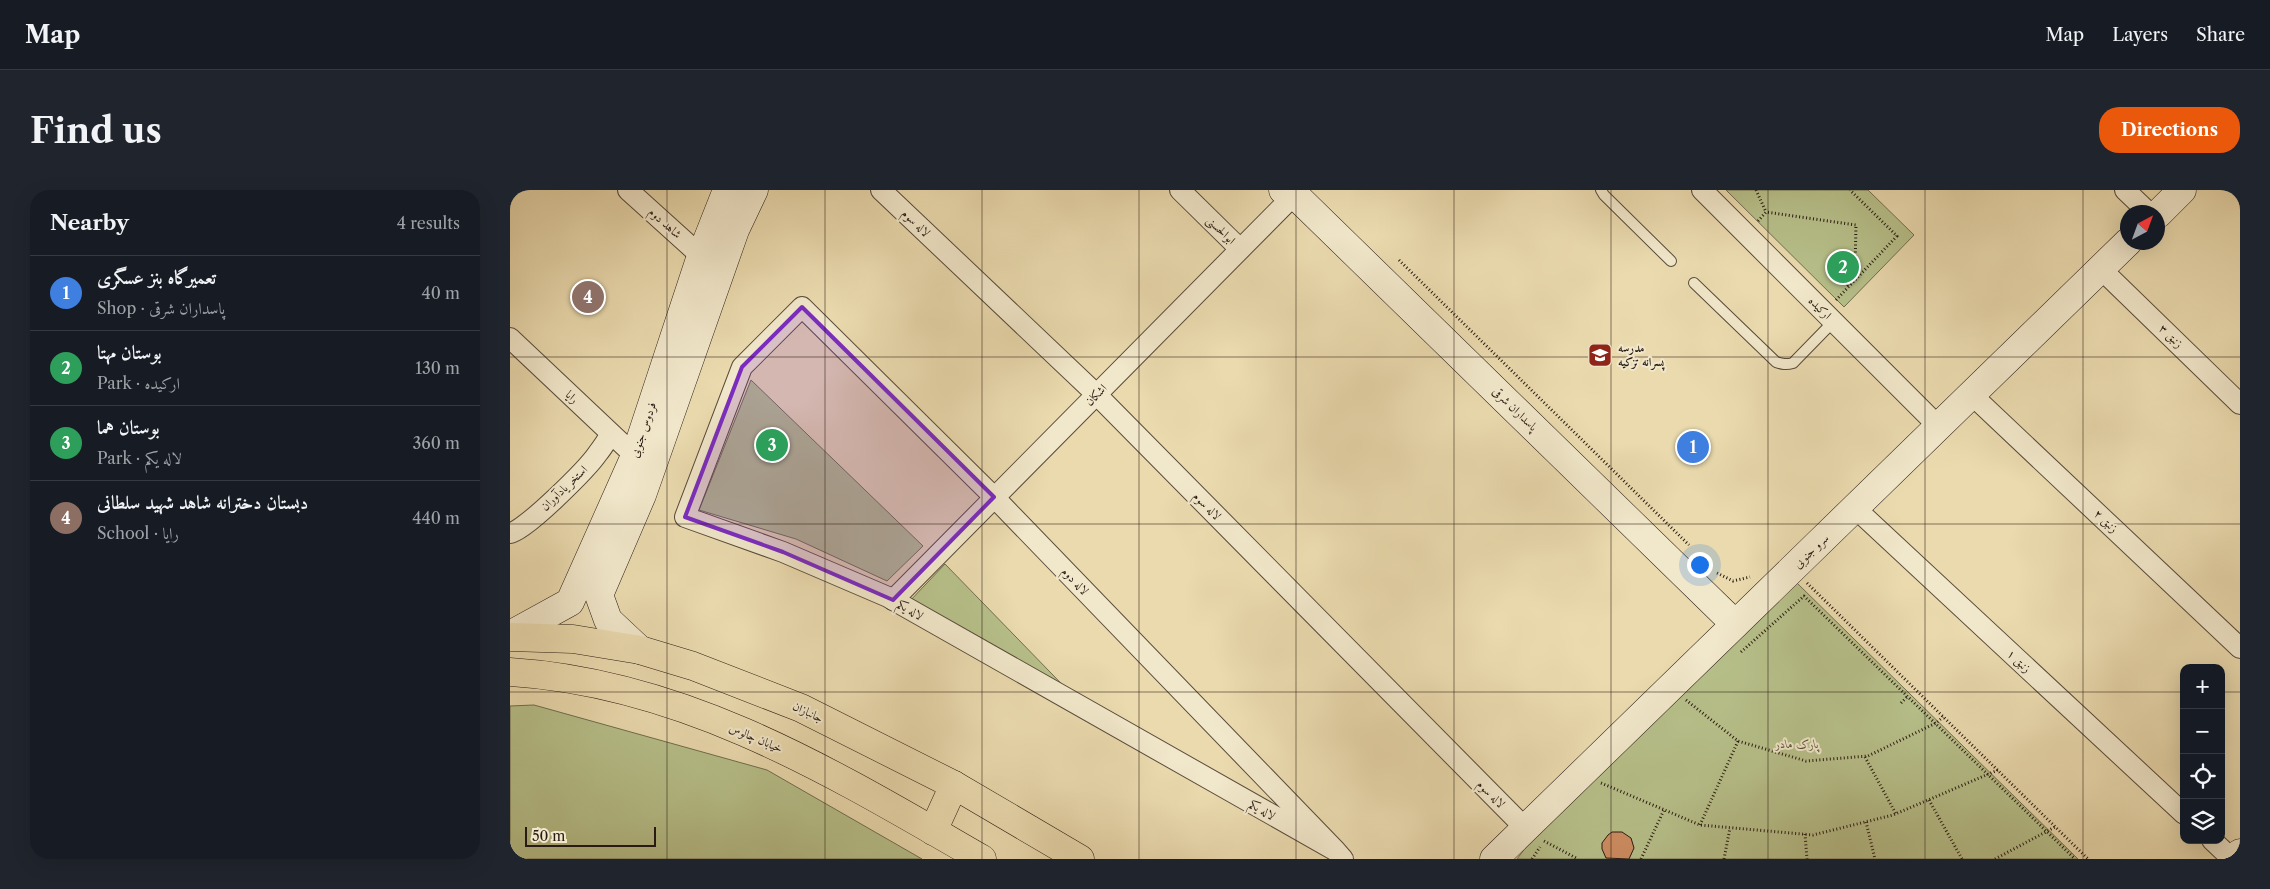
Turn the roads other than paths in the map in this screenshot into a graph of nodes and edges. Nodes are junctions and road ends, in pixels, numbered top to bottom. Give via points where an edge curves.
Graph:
1 (628, 190) edge
2 (727, 190) edge
3 (754, 190) edge
4 (881, 190) edge
5 (1180, 190) edge
6 (1601, 190) edge
7 (1702, 190) edge
8 (2125, 190) edge
9 (2182, 190) edge
10 (1292, 191) edge
11 (2141, 205) edge
12 (2165, 207) edge
13 (1240, 249) junction
14 (2120, 250) edge
15 (701, 256) junction
16 (1671, 261) dead end
17 (2101, 269) junction
18 (1694, 283) dead end
19 (802, 307) joint
20 (1829, 317) junction
21 (510, 338) edge
22 (1096, 394) junction
23 (1972, 395) junction
24 (2240, 404) edge
25 (1939, 427) junction
26 (611, 434) junction
27 (635, 456) junction
28 (994, 498) junction
29 (1855, 508) junction
30 (510, 533) edge
31 (893, 600) junction
32 (1736, 624) junction
33 (510, 636) edge
34 (2240, 648) edge
35 (640, 650) junction
36 (510, 672) edge
37 (954, 785) junction
38 (2180, 810) edge
39 (1525, 828) junction
40 (933, 831) junction
41 (2216, 844) edge
42 (2240, 853) edge
43 (1339, 855) edge
44 (982, 859) edge
45 (1080, 859) edge
46 (1494, 859) edge
47 (2232, 859) edge

1 - 15 street, شاهد دوم
2 - 15 street, فردوس جنوبی
3 - 35 street, فردوس جنوبی via 735,230 642,495 600,595 608,620
4 - 22 street, لاله سوم
5 - 13 street, ابوالحسنی
6 - 16 lane
7 - 20 street, ارکیده
8 - 11 street
9 - 12 street
10 - 13 street, اشکان
10 - 32 street, پاسداران شرقی
13 - 22 street, اشکان
14 - 17 street, سرو جنوبی
15 - 27 street, فردوس جنوبی
17 - 23 street, سرو جنوبی
17 - 24 street, زنبق ۳
18 - 20 lane via 1781,364 1793,363
19 - 28 street, لاله دوم
19 - 31 street, لاله یکم via 742,366 684,517 782,552
20 - 25 street, ارکیده
21 - 26 street, رایا
22 - 28 street, اشکان
22 - 39 street, لاله سوم
23 - 25 street, سرو جنوبی
23 - 34 street, زنبق ۲
25 - 29 street, سرو جنوبی
26 - 27 street, رایا
26 - 30 street, استخر یادآوران via 581,473 515,533
27 - 33 street, فردوس جنوبی via 570,602
28 - 31 street, اشکان
28 - 43 street, لاله دوم
29 - 32 street, سرو جنوبی
29 - 38 street, زنبق ۱
31 - 43 street, لاله یکم
32 - 39 street, سرو جنوبی via 1684,694 1583,772
33 - 35 highway, جانبازان via 573,638
35 - 37 highway, جانبازان via 693,666 800,708
36 - 40 highway, خیابان چالوس via 601,685 680,706 782,748
37 - 40 highway
37 - 45 highway, جانبازان
39 - 46 street, سرو جنوبی
40 - 44 highway, خیابان چالوس
41 - 47 street
42 - 47 street

